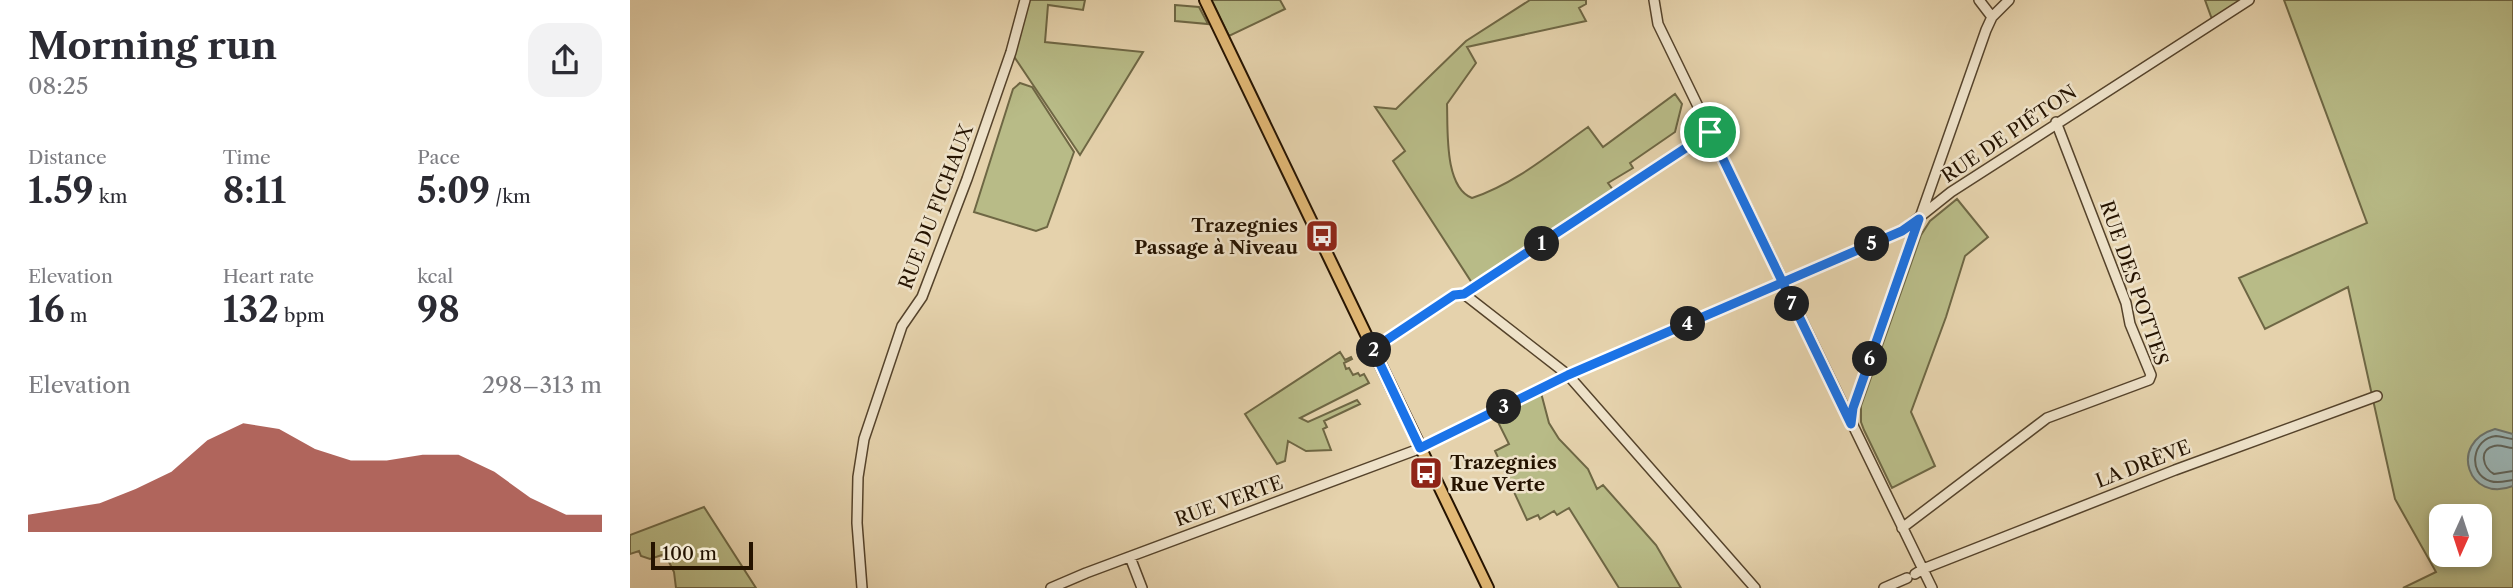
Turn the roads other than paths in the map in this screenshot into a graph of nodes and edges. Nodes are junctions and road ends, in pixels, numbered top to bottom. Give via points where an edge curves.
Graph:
1 (1025, 0) edge
2 (1205, 0) edge
3 (1654, 0) edge
4 (1979, 0) edge
5 (2009, 0) edge
6 (2249, 0) edge
7 (1992, 17) junction
8 (2056, 122) junction
9 (1710, 132) junction
10 (1919, 219) junction
11 (1782, 284) junction
12 (1464, 294) junction
13 (1373, 349) junction
14 (1568, 375) junction
15 (2377, 396) dead end
16 (1851, 424) junction
17 (1420, 448) junction
18 (1902, 528) junction
19 (1130, 556) junction
20 (1915, 574) junction
21 (862, 588) edge
22 (1051, 588) edge
23 (1142, 588) edge
24 (1488, 588) edge
25 (1755, 588) edge
26 (1884, 588) edge
27 (1932, 588) edge

1 - 21 street, RUE DU FICHAUX via 976,155 922,297 902,326 864,439 857,523
2 - 13 main road
3 - 9 street via 1658,24
4 - 7 street
5 - 7 street
6 - 8 street, RUE DE PIÉTON
7 - 10 street
8 - 10 street, RUE DE PIÉTON via 1951,192
8 - 18 street, RUE DES POTTES via 2151,375 2149,380 2047,418
9 - 11 street
9 - 12 street
10 - 11 street, RUE DE PIÉTON via 1902,231
10 - 16 street
11 - 14 street, RUE DE PIÉTON
11 - 16 street
12 - 13 street via 1454,295
12 - 14 street
13 - 17 main road
14 - 17 street, RUE VERTE
14 - 25 street
15 - 20 street, LA DRÈVE via 2175,470
16 - 18 street
17 - 19 street, RUE VERTE
17 - 24 main road
18 - 20 street
19 - 22 street, RUE VERTE
19 - 23 street
20 - 26 street, LA DRÈVE
20 - 27 street

